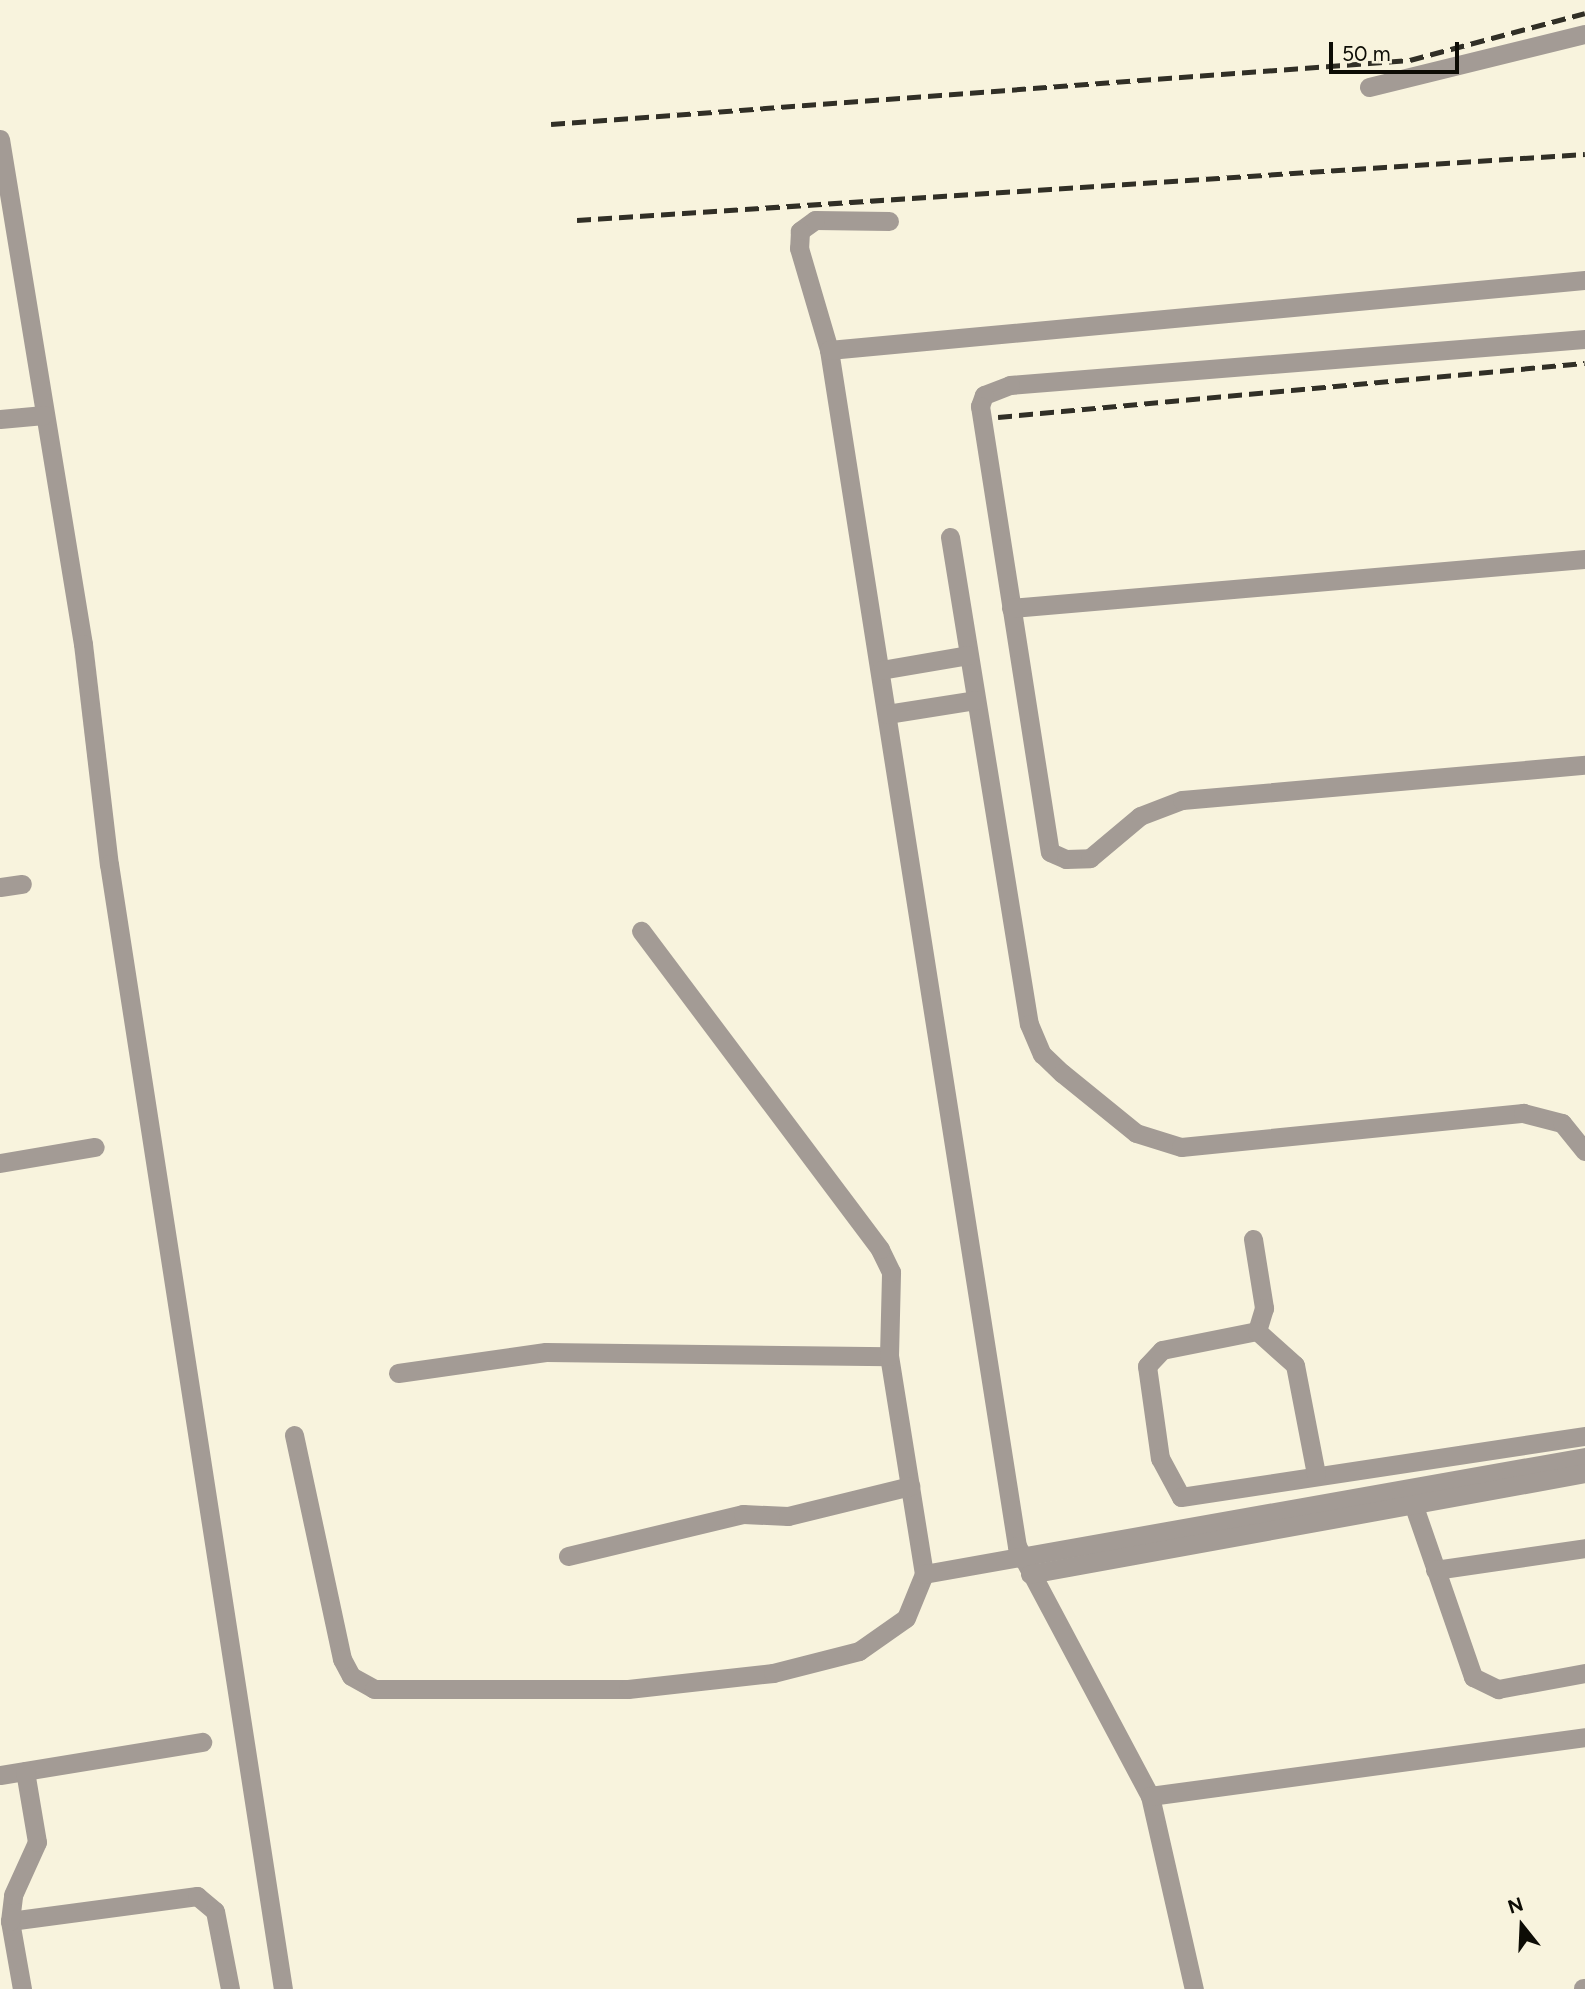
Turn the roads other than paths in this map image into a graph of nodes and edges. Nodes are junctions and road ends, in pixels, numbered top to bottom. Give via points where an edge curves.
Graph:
1 (1585, 34) edge
2 (1369, 88) dead end
3 (0, 139) edge
4 (889, 220) dead end
5 (1585, 281) edge
6 (1585, 339) edge
7 (829, 350) junction
8 (44, 415) junction
9 (0, 419) edge
10 (950, 537) dead end
11 (1585, 559) edge
12 (1010, 608) junction
13 (968, 655) junction
14 (881, 670) junction
15 (975, 701) junction
16 (887, 714) junction
17 (1585, 765) edge
18 (22, 884) dead end
19 (0, 887) edge
20 (641, 931) dead end
21 (95, 1147) dead end
22 (1585, 1151) edge
23 (0, 1163) edge
24 (1253, 1240) dead end
25 (1256, 1331) junction
26 (889, 1356) junction
27 (398, 1373) dead end
28 (294, 1435) dead end
29 (1585, 1436) edge
30 (1585, 1457) edge
31 (1585, 1472) edge
32 (1316, 1474) junction
33 (910, 1486) junction
34 (1410, 1496) junction
35 (1585, 1548) edge
36 (568, 1556) dead end
37 (1026, 1566) junction
38 (1435, 1570) junction
39 (924, 1574) junction
40 (1585, 1673) edge
41 (1585, 1737) edge
42 (202, 1742) dead end
43 (25, 1771) junction
44 (0, 1775) edge
45 (1150, 1796) junction
46 (10, 1921) junction
47 (22, 1989) edge
48 (230, 1989) edge
49 (283, 1989) edge
50 (1194, 1989) edge

1 - 2 lane
3 - 8 lane
4 - 7 lane via 815,220 800,231
5 - 7 lane
6 - 12 lane via 994,389 979,406
7 - 14 lane
8 - 9 lane
8 - 49 lane
10 - 13 lane
11 - 12 lane
12 - 17 lane via 1043,831 1050,852 1066,859 1090,858 1140,816 1182,800
13 - 14 lane
13 - 15 lane
14 - 16 lane
15 - 16 lane
15 - 22 lane via 1034,1041 1062,1073 1136,1133 1181,1147 1253,1144 1523,1114 1562,1123
16 - 37 lane
18 - 19 lane
20 - 26 lane via 880,1249 891,1272
21 - 23 lane
24 - 25 lane via 1264,1308
25 - 32 lane via 1295,1365
25 - 32 lane via 1162,1350 1151,1358 1160,1458 1172,1491 1191,1499
26 - 27 lane via 546,1352
26 - 33 lane
28 - 39 lane via 342,1659 351,1676 374,1689 628,1689 793,1670 880,1642 906,1618
29 - 32 lane
30 - 34 lane
31 - 34 lane
33 - 36 lane via 788,1516 743,1514
33 - 39 lane
34 - 37 lane
34 - 38 lane
35 - 38 lane
37 - 39 lane
37 - 45 lane
38 - 40 lane via 1473,1677 1482,1684 1521,1687
41 - 45 lane
42 - 43 lane
43 - 44 lane
43 - 46 lane via 37,1842 13,1895
45 - 50 lane
46 - 47 lane
46 - 48 lane via 197,1896 215,1911

